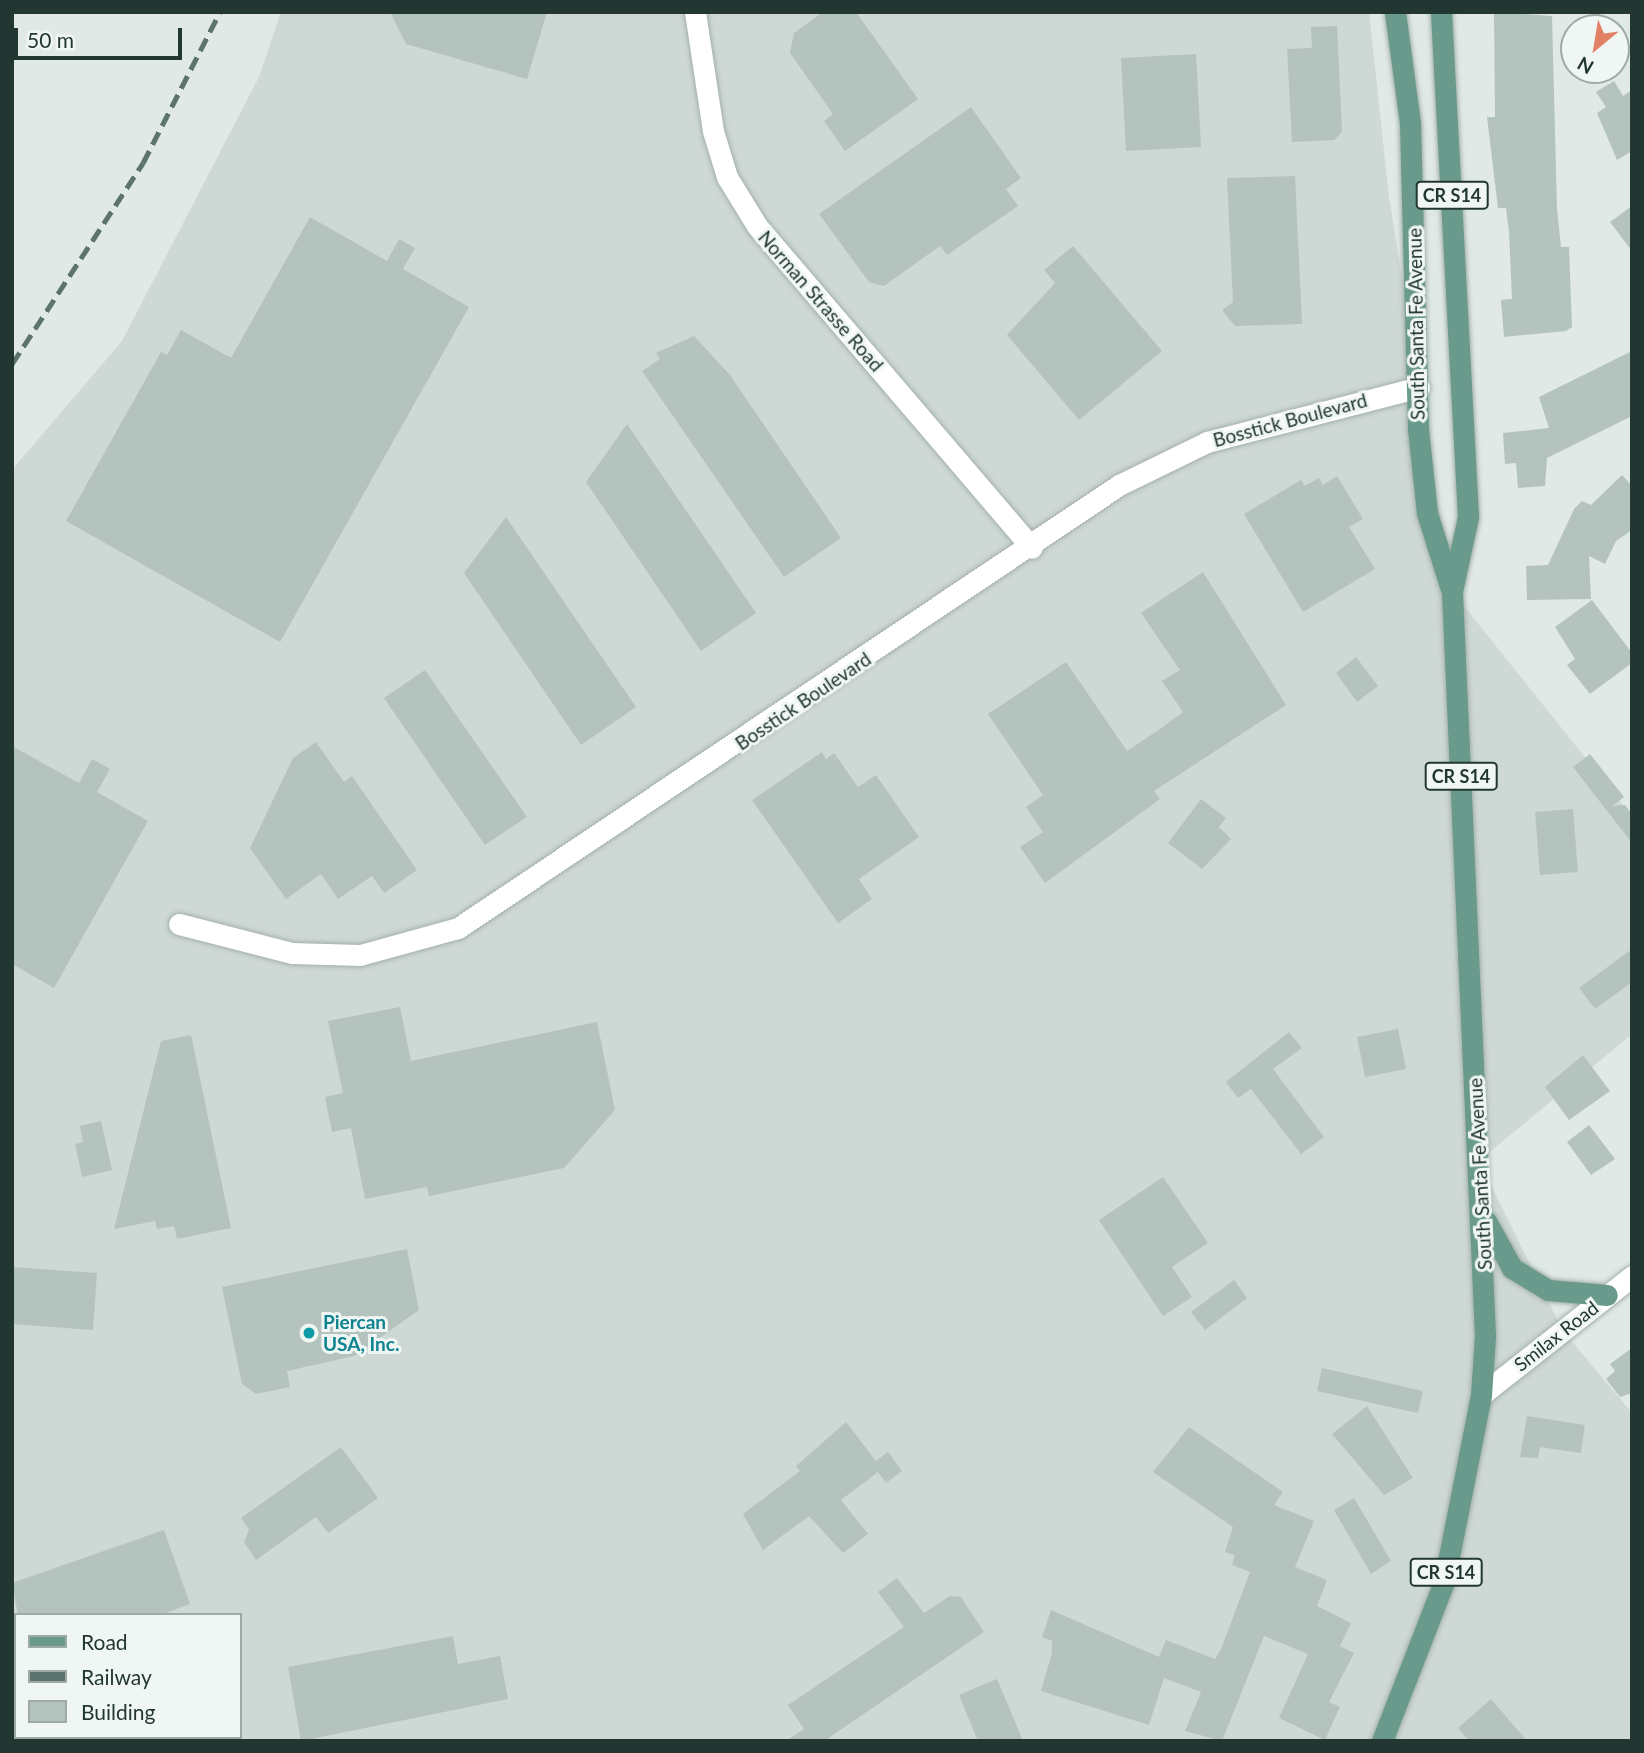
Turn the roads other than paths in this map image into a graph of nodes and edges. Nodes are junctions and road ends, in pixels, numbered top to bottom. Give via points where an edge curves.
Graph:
1 (695, 12) edge
2 (1395, 12) edge
3 (1441, 12) edge
4 (1419, 387) junction
5 (1032, 548) junction
6 (1452, 591) junction
7 (178, 924) dead end
8 (1481, 1209) junction
9 (1632, 1276) edge
10 (1607, 1295) junction
11 (1481, 1395) junction
12 (1382, 1741) edge

1 - 5 street, Norman Strasse Road via 713,131 727,177 757,226
2 - 4 main road, South Santa Fe Avenue / CR S14 via 1410,123
3 - 6 main road, South Santa Fe Avenue / CR S14 via 1468,517
4 - 5 street, Bosstick Boulevard via 1207,442 1119,485
4 - 6 main road, South Santa Fe Avenue / CR S14 via 1427,513
5 - 7 street, Bosstick Boulevard via 458,928 346,955 292,953
6 - 8 main road, South Santa Fe Avenue / CR S14
8 - 10 main road via 1512,1268 1548,1290
8 - 11 main road, South Santa Fe Avenue / CR S14 via 1486,1297
9 - 10 street, Smilax Road
10 - 11 street, Smilax Road
11 - 12 main road, South Santa Fe Avenue / CR S14 via 1444,1582

